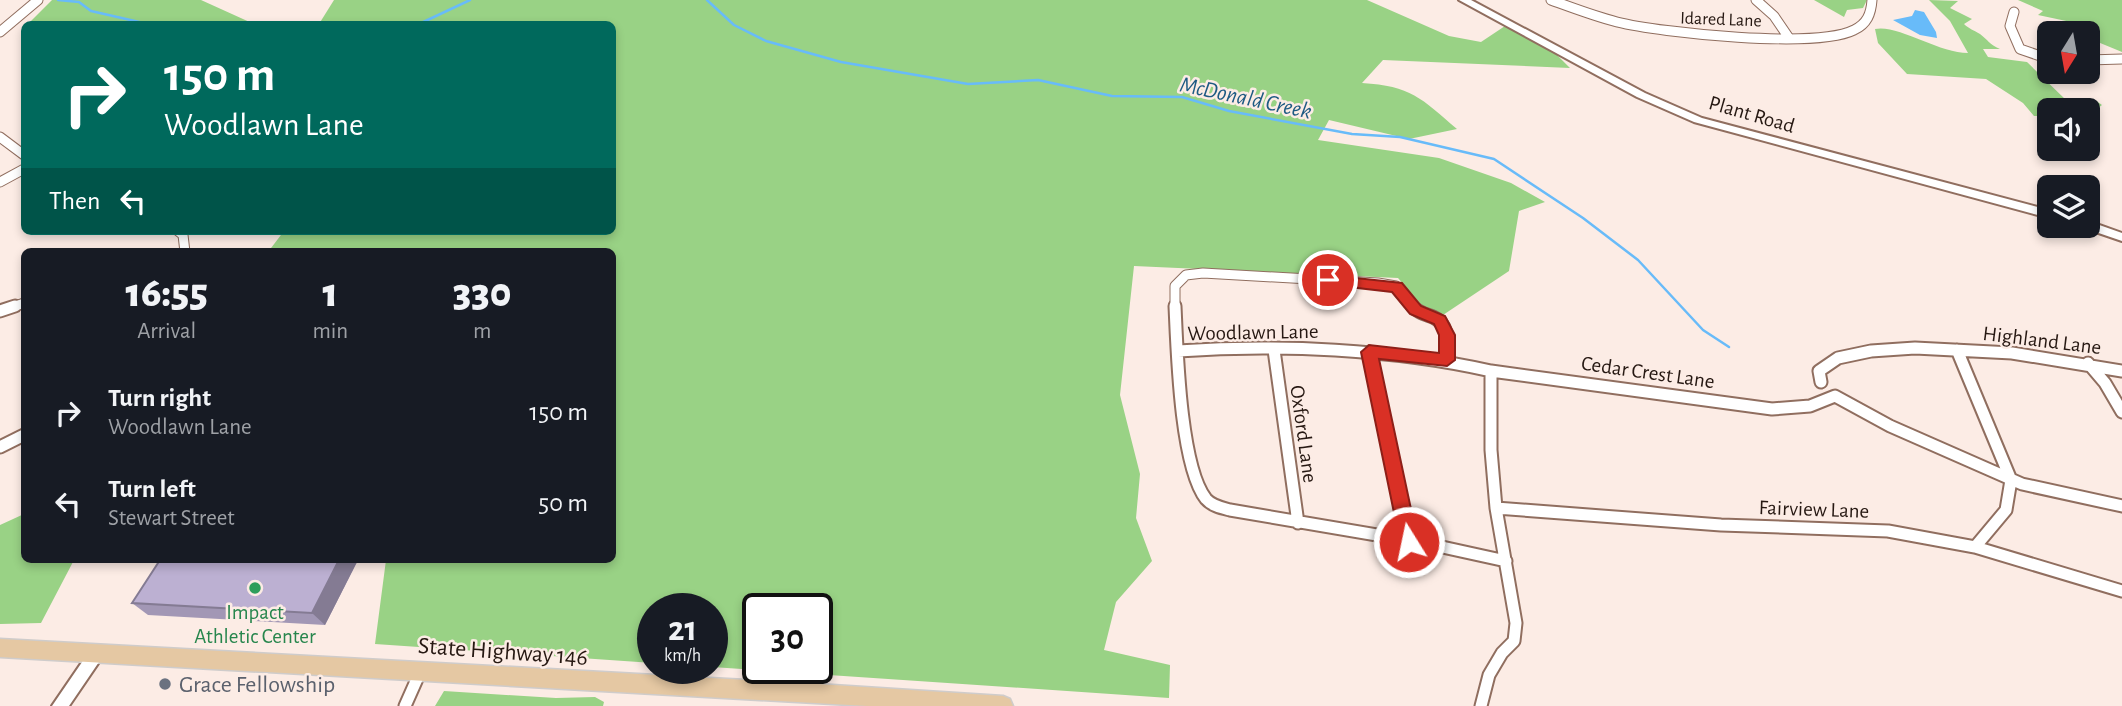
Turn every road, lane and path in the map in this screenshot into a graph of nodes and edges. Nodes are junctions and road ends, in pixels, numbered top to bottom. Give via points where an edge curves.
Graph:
1 (38, 0) edge
2 (1464, 0) edge
3 (1551, 0) edge
4 (1756, 0) edge
5 (1872, 0) edge
6 (2014, 12) dead end
7 (1, 30) edge
8 (1789, 38) junction
9 (2037, 55) edge
10 (2122, 58) edge
11 (2100, 59) edge
12 (0, 137) edge
13 (21, 153) edge
14 (21, 171) edge
15 (0, 182) edge
16 (2037, 211) edge
17 (2100, 229) edge
18 (2122, 237) edge
19 (21, 304) edge
20 (0, 311) edge
21 (1273, 350) junction
22 (1178, 351) junction
23 (1957, 351) junction
24 (1369, 352) junction
25 (1447, 360) junction
26 (2087, 362) junction
27 (1491, 371) junction
28 (2122, 371) edge
29 (1821, 382) dead end
30 (2122, 412) edge
31 (21, 436) edge
32 (0, 447) edge
33 (2011, 480) junction
34 (2122, 506) edge
35 (1496, 508) junction
36 (1298, 523) junction
37 (1409, 542) junction
38 (1975, 547) junction
39 (1506, 561) junction
40 (2122, 592) edge
41 (0, 648) edge
42 (96, 654) junction
43 (421, 670) junction
44 (60, 706) edge
45 (405, 706) edge
46 (1003, 706) edge
47 (1481, 706) edge

1 - 7 street
2 - 16 street, Plant Road via 1641,95 1698,120
3 - 8 street, Idared Lane via 1598,19 1660,32
4 - 8 street
5 - 8 street, Idared Lane via 1873,12 1865,23 1844,35
6 - 9 street via 2008,26 2020,49
10 - 11 street
12 - 13 street
14 - 15 street
17 - 18 street
19 - 20 street
21 - 22 street, Woodlawn Lane
21 - 24 street, Woodlawn Lane
21 - 36 street, Oxford Lane
22 - 25 street via 1175,286 1186,275 1203,273 1396,286 1415,310 1440,320 1447,335
22 - 36 street, Woodlawn Lane via 1185,426 1205,499 1217,507
23 - 26 street, Highland Lane via 2002,351
23 - 29 street, Highland Lane via 1856,352 1823,365
23 - 33 street
24 - 25 street, Woodlawn Lane
24 - 37 street
25 - 27 street, Woodlawn Lane
26 - 28 street, Highland Lane
26 - 30 street
27 - 33 street, Cedar Crest Lane via 1772,408 1810,406 1835,396
27 - 35 street
31 - 32 street
33 - 34 street, Cedar Crest Lane
33 - 38 street via 2012,499 2007,510
35 - 38 street, Fairview Lane via 1721,525 1888,531
35 - 39 street
36 - 37 street, Woodlawn Lane
37 - 39 street, Woodlawn Lane
38 - 40 street, Fairview Lane
39 - 47 street via 1516,623 1514,641 1489,675
41 - 42 main road, State Highway 146
42 - 43 main road, State Highway 146
42 - 44 street
43 - 45 street
43 - 46 main road, State Highway 146

